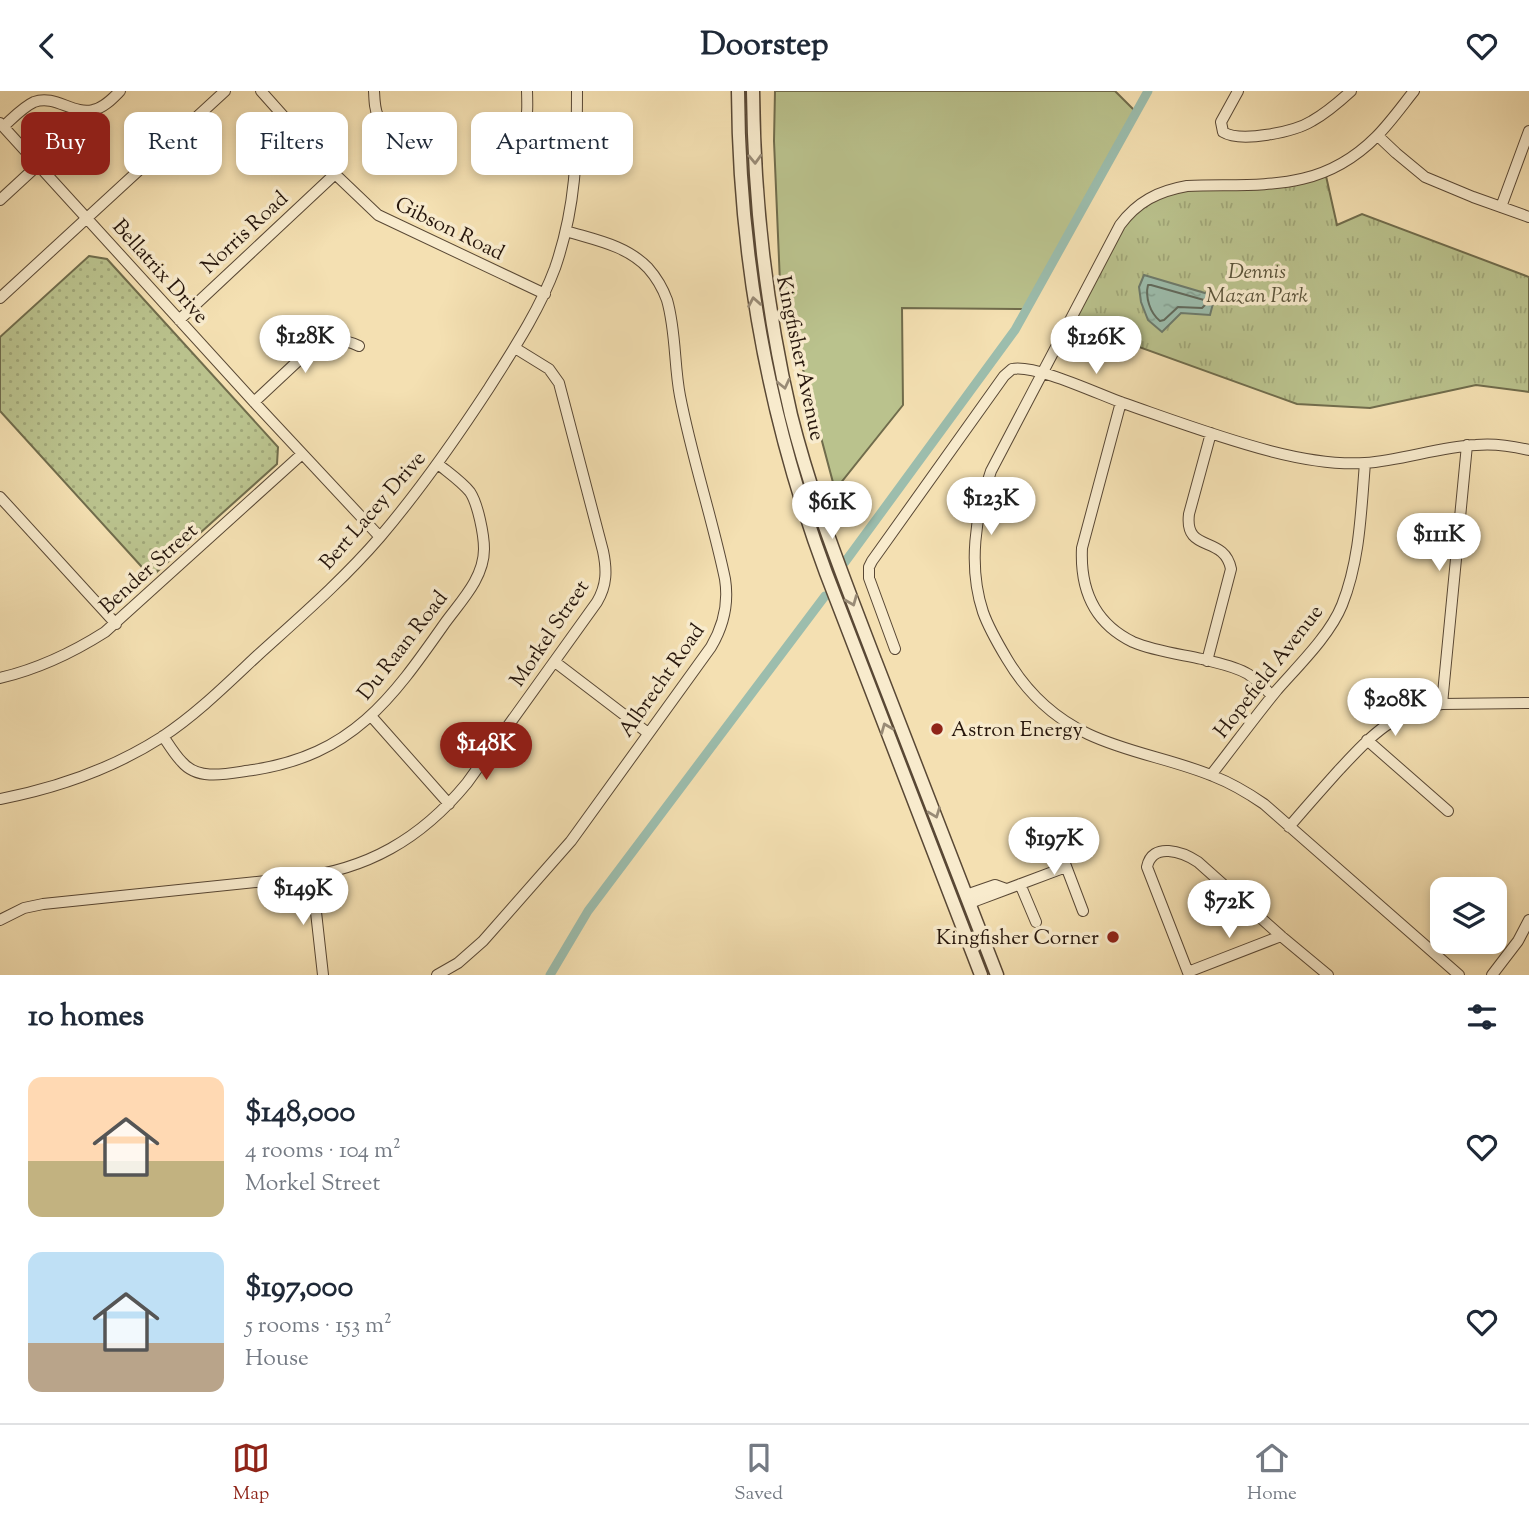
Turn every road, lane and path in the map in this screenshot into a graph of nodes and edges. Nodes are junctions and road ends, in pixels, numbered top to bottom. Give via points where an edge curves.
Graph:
1 (120, 91) edge
2 (225, 91) edge
3 (261, 91) edge
4 (374, 91) edge
5 (527, 91) edge
6 (578, 91) edge
7 (738, 91) edge
8 (753, 91) edge
9 (1238, 91) edge
10 (1351, 91) edge
11 (1414, 91) edge
12 (280, 112) edge
13 (376, 112) edge
14 (527, 112) edge
15 (2, 125) edge
16 (1529, 131) edge
17 (1378, 136) junction
18 (21, 146) edge
19 (27, 175) edge
20 (47, 175) edge
21 (334, 175) edge
22 (336, 175) edge
23 (0, 200) edge
24 (1501, 207) junction
25 (1529, 217) edge
26 (87, 218) junction
27 (566, 232) junction
28 (545, 294) junction
29 (0, 298) edge
30 (179, 320) junction
31 (359, 346) dead end
32 (515, 348) junction
33 (1043, 373) junction
34 (254, 402) junction
35 (1121, 403) junction
36 (1211, 433) junction
37 (1467, 446) junction
38 (1529, 450) edge
39 (302, 454) junction
40 (1365, 463) junction
41 (438, 464) junction
42 (0, 497) edge
43 (380, 537) junction
44 (116, 624) junction
45 (895, 649) dead end
46 (1207, 660) junction
47 (555, 662) junction
48 (0, 678) edge
49 (1272, 696) junction
50 (1529, 703) edge
51 (1442, 704) junction
52 (371, 716) junction
53 (648, 733) junction
54 (163, 736) junction
55 (1367, 740) junction
56 (1211, 775) junction
57 (0, 799) edge
58 (449, 804) junction
59 (1448, 811) dead end
60 (1289, 827) junction
61 (1053, 832) dead end
62 (1066, 867) junction
63 (312, 876) junction
64 (1020, 884) junction
65 (968, 899) junction
66 (1083, 911) dead end
67 (1529, 920) edge
68 (0, 921) edge
69 (1036, 922) dead end
70 (1280, 936) junction
71 (1518, 941) junction
72 (1529, 947) edge
73 (1189, 973) edge
74 (323, 975) edge
75 (437, 975) edge
76 (982, 975) edge
77 (998, 975) edge
78 (1328, 975) edge
79 (1459, 975) edge
80 (1492, 975) edge

1 - 15 street via 93,111 54,101 32,103
2 - 26 street
3 - 12 street, Gibson Road
4 - 13 street
5 - 14 street
6 - 27 street, Bert Lacey Drive via 576,179
76 -> 7 street, Kingfisher Avenue via 810,530 777,416 749,271
8 -> 65 street, Kingfisher Avenue via 764,269 795,431 841,573
9 - 10 street via 1221,122 1223,132 1231,135 1261,135 1306,125
11 - 17 street
15 - 18 street, Bellatrix Drive
16 - 24 street
17 - 24 street via 1425,177
17 - 33 street via 1338,166 1296,182 1187,186 1144,200 1120,225
19 - 23 street
20 - 26 street, Bellatrix Drive
21 - 30 street, Norris Road
22 - 28 street, Gibson Road via 385,219
24 - 25 street
26 - 29 street
26 - 30 street, Bellatrix Drive
27 - 28 street, Bert Lacey Drive
27 - 53 street, Albrecht Road via 630,254 649,269 662,289 671,322 680,399 725,579 727,605 717,638
28 - 32 street, Bert Lacey Drive
30 - 34 street, Bellatrix Drive
31 - 34 street via 334,339 314,345
32 - 41 street, Bert Lacey Drive
32 - 47 street, Morkel Street via 548,369 559,383 606,569 601,596
33 - 35 street
33 - 45 street via 1016,367 1009,371 872,561 869,577
33 - 56 street via 991,471 981,502 976,574 988,625 1014,672 1067,722 1110,743
34 - 39 street, Bellatrix Drive
35 - 36 street
35 - 46 street via 1082,548 1086,591 1107,624 1133,642
36 - 40 street via 1307,459
36 - 46 street via 1188,528 1194,538 1222,551 1231,569
37 - 38 street
37 - 40 street
37 - 51 street
39 - 43 street, Bellatrix Drive
39 - 44 street, Bender Street
40 - 49 street, Hopefield Avenue via 1353,572 1341,607
41 - 43 street, Bert Lacey Drive
41 - 52 street, Du Raan Road via 475,501 485,550 483,562 474,583 424,654
42 - 44 street
43 - 54 street, Bert Lacey Drive via 329,590
44 - 48 street, Bender Street via 46,664
46 - 49 street via 1249,674
47 - 53 street
47 - 58 street, Morkel Street
49 - 56 street, Hopefield Avenue
50 - 51 street
51 - 55 street via 1418,709
52 - 54 street, Du Raan Road via 335,743 300,759 225,774 192,770
52 - 58 street
53 - 75 street, Albrecht Road via 578,831 483,941
54 - 57 street, Bert Lacey Drive via 77,779
55 - 59 street
55 - 60 street
56 - 60 street via 1264,804
58 - 63 street, Morkel Street via 390,849 344,869
60 - 79 street
61 - 62 street
62 - 64 street
62 - 66 street
63 - 68 street, Morkel Street via 34,905
63 - 74 street
64 - 65 street via 1006,889 995,885
64 - 69 street
65 - 77 street, Kingfisher Avenue
67 - 71 street
70 - 73 street
70 - 73 street via 1198,862 1184,853 1157,852 1147,867
70 - 78 street
71 - 72 street
71 - 80 street

